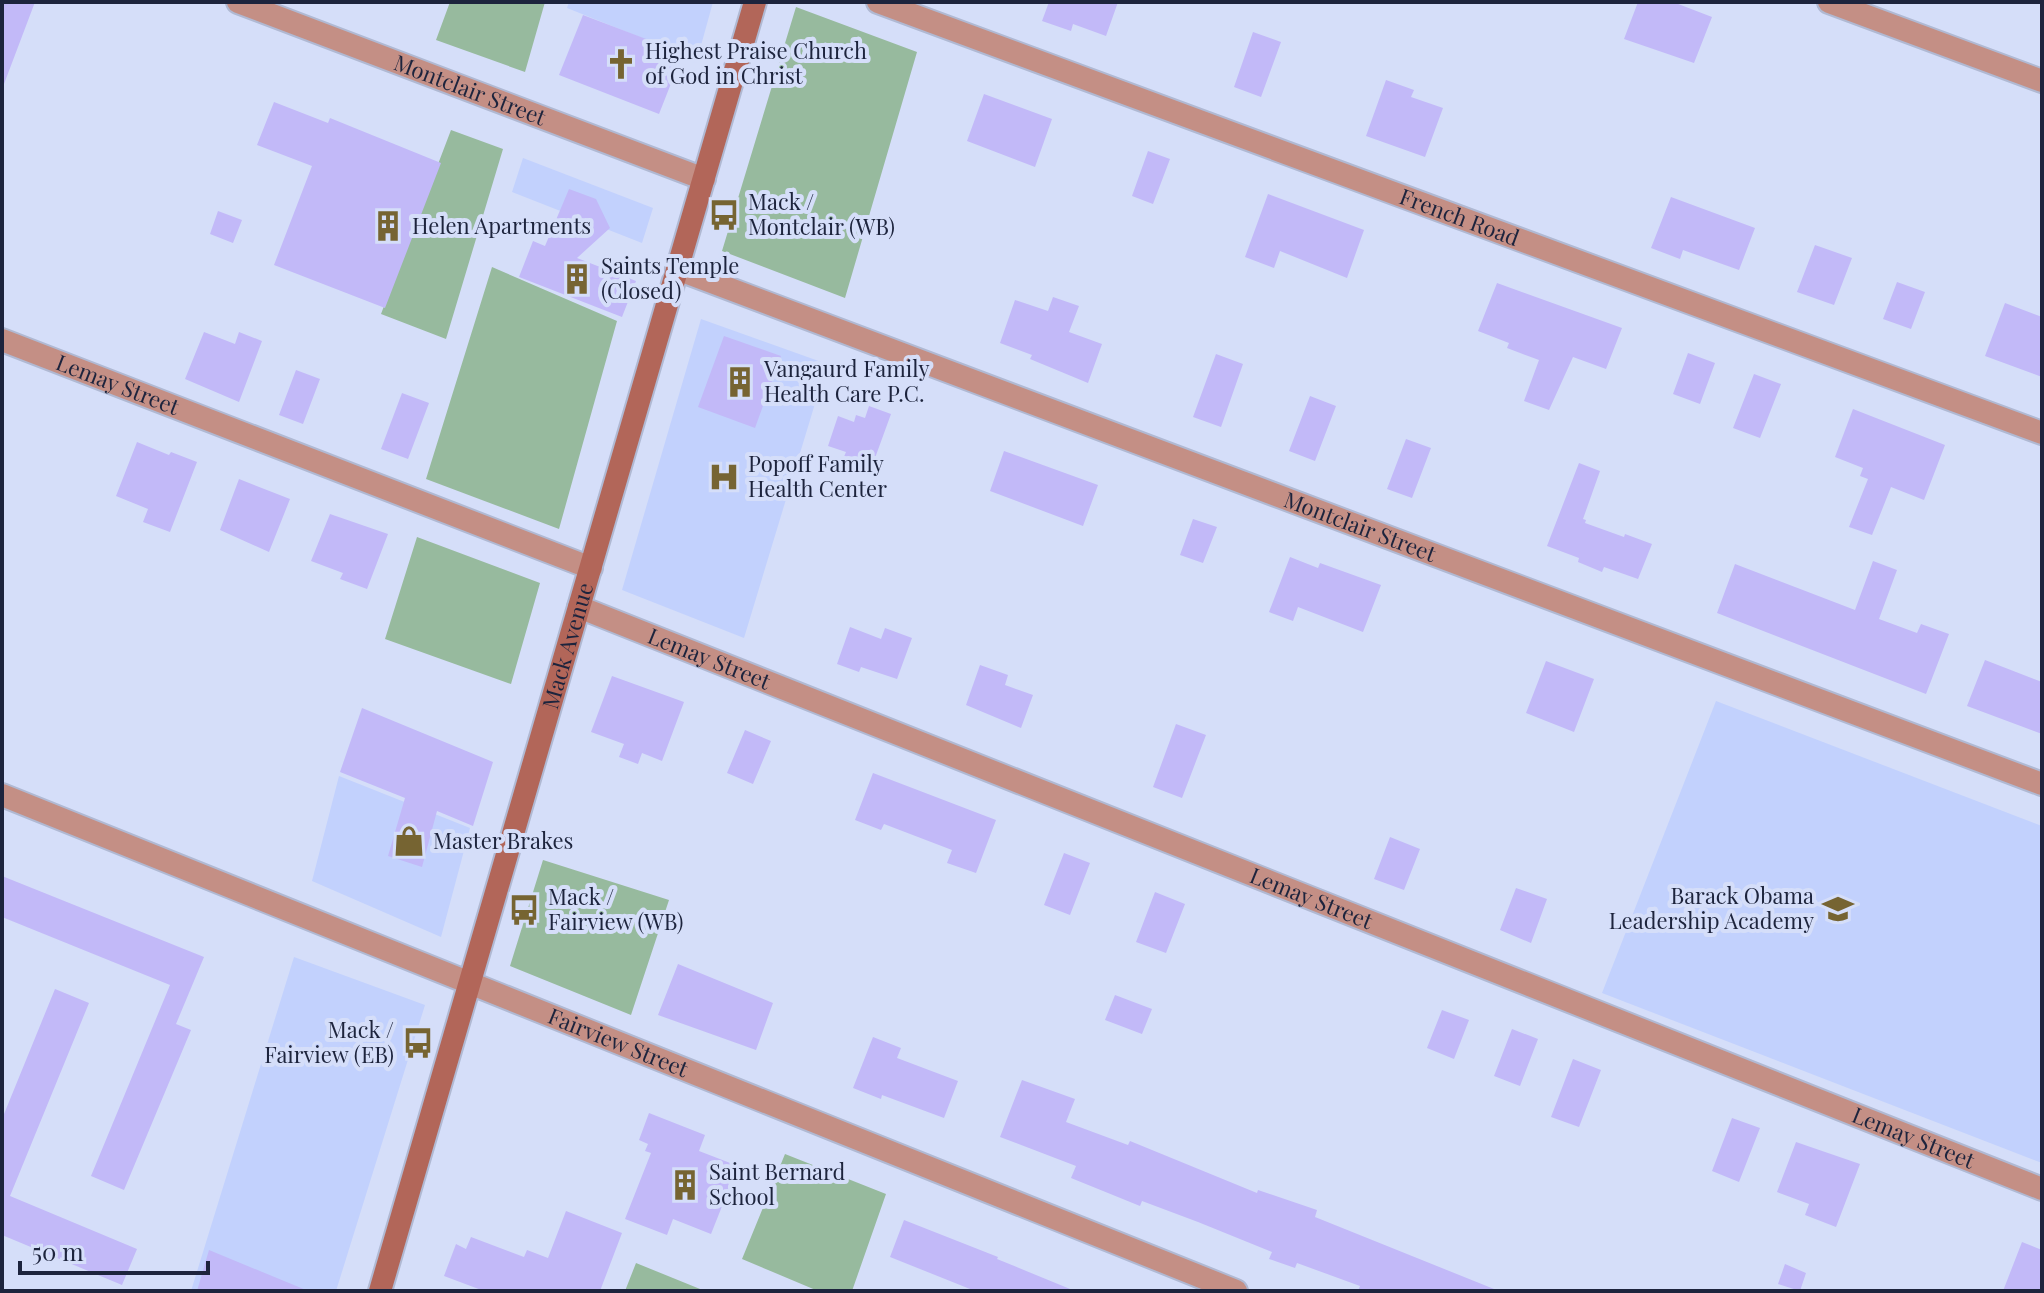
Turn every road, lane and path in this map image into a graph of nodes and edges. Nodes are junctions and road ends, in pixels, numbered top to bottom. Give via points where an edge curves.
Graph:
1 (238, 2) edge
2 (755, 2) edge
3 (878, 2) edge
4 (1829, 2) edge
5 (2042, 81) edge
6 (704, 179) junction
7 (677, 269) junction
8 (2, 340) edge
9 (2042, 433) edge
10 (591, 568) junction
11 (579, 607) junction
12 (2042, 784) edge
13 (2, 795) edge
14 (469, 985) junction
15 (2042, 1189) edge
16 (380, 1291) edge
17 (1236, 1291) edge

1 - 6 street, Montclair Street
2 - 6 main road, Mack Avenue
3 - 9 street, French Road
4 - 5 street
6 - 7 main road, Mack Avenue
7 - 10 main road, Mack Avenue
7 - 12 street, Montclair Street
8 - 10 street, Lemay Street
10 - 11 main road, Mack Avenue
11 - 14 main road, Mack Avenue
11 - 15 street, Lemay Street
13 - 14 street, Fairview Street
14 - 16 main road, Mack Avenue
14 - 17 street, Fairview Street

